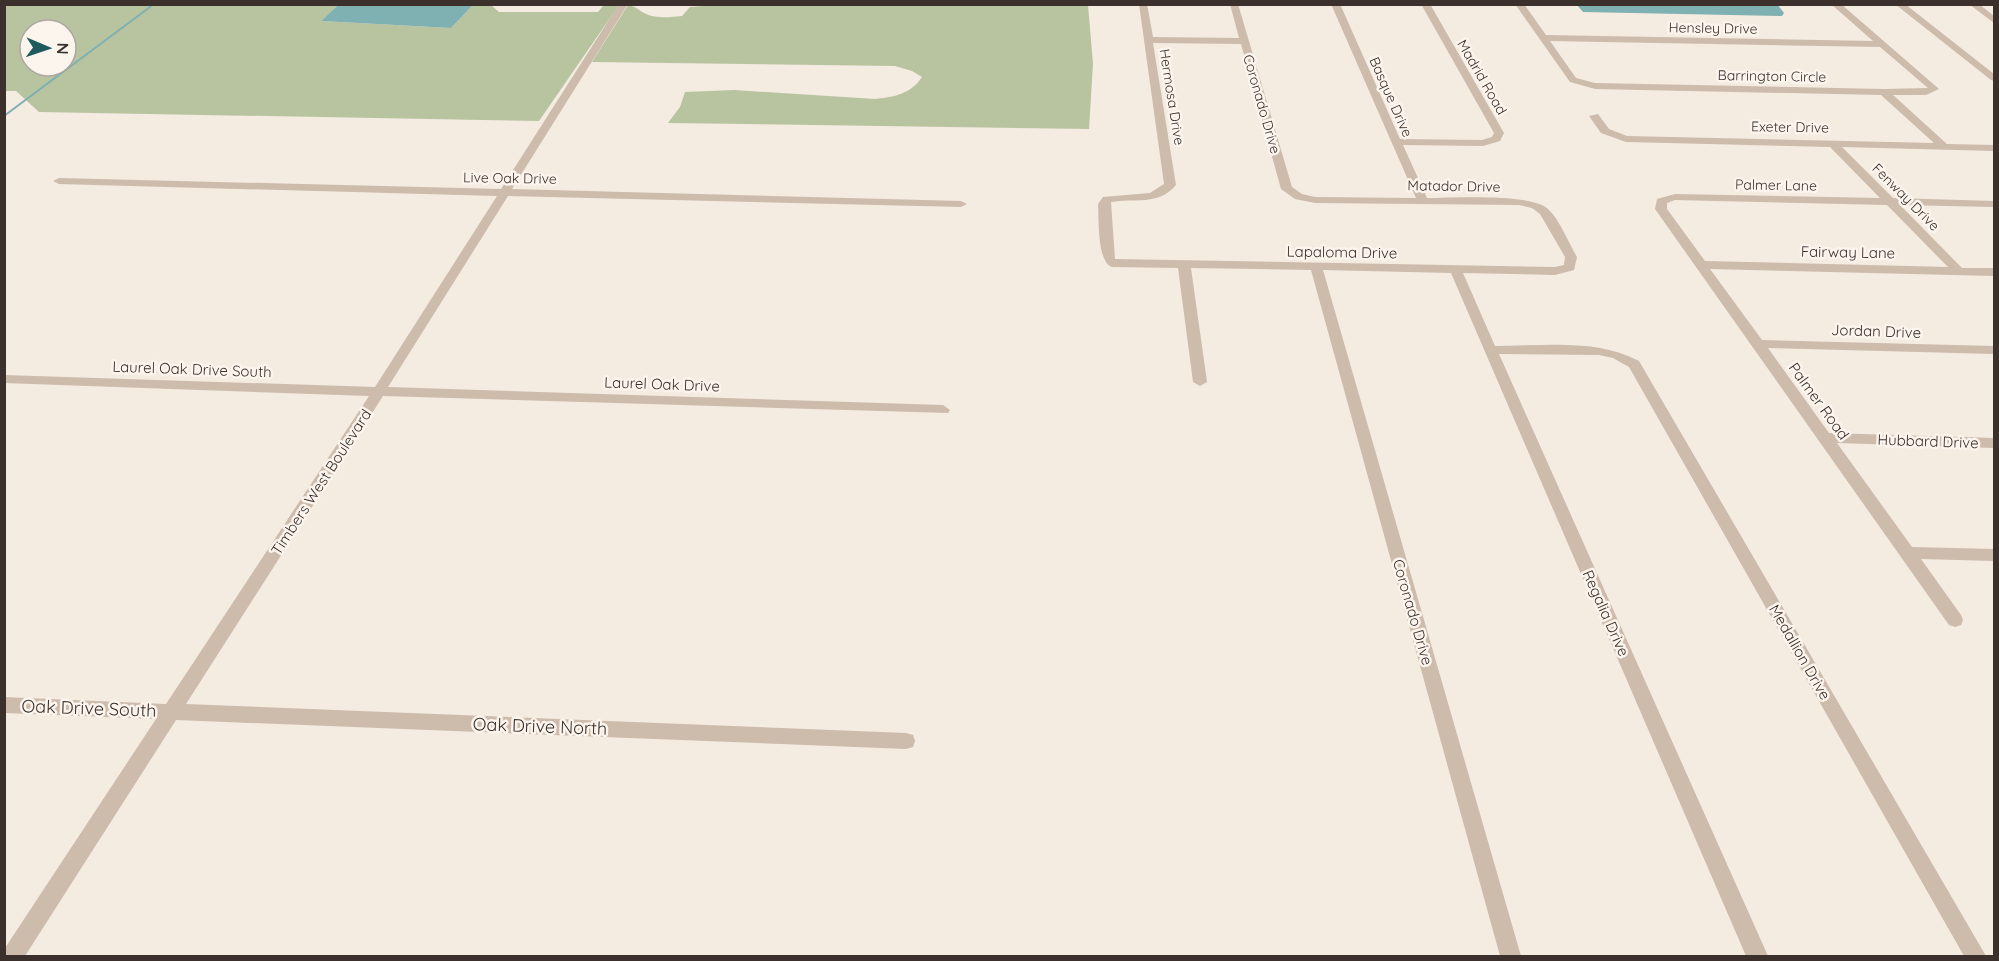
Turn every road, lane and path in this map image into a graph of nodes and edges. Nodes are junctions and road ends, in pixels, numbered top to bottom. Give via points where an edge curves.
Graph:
1 (624, 4) edge
2 (1143, 4) edge
3 (1234, 4) edge
4 (1335, 4) edge
5 (1425, 4) edge
6 (1519, 4) edge
7 (1835, 4) edge
8 (1899, 4) edge
9 (1973, 4) edge
10 (1995, 20) edge
11 (1543, 38) junction
12 (1149, 40) junction
13 (1244, 41) junction
14 (1883, 44) junction
15 (1995, 78) edge
16 (1884, 92) junction
17 (1594, 116) dead end
18 (1396, 142) junction
19 (1832, 143) junction
20 (1943, 146) junction
21 (1995, 148) edge
22 (59, 181) dead end
23 (504, 192) junction
24 (1299, 197) joint
25 (1423, 201) junction
26 (1661, 201) joint
27 (1890, 202) junction
28 (961, 204) dead end
29 (1995, 204) edge
30 (1112, 263) joint
31 (1184, 265) junction
32 (1701, 265) junction
33 (1570, 267) joint
34 (1316, 268) junction
35 (1455, 269) junction
36 (1959, 271) junction
37 (1995, 272) edge
38 (1757, 344) junction
39 (1491, 350) junction
40 (1995, 350) edge
41 (4, 380) edge
42 (1200, 382) dead end
43 (379, 392) junction
44 (943, 410) dead end
45 (1825, 438) junction
46 (1995, 443) edge
47 (1907, 552) junction
48 (1995, 555) edge
49 (1955, 620) dead end
50 (4, 705) edge
51 (173, 712) junction
52 (906, 741) dead end
53 (13, 957) edge
54 (1510, 957) edge
55 (1757, 957) edge
56 (1976, 957) edge

1 - 23 street, Timbers West Boulevard
2 - 12 street, Hermosa Drive
3 - 13 street, Coronado Drive
4 - 18 street, Basque Drive
5 - 18 street, Madrid Road via 1498,133 1496,139 1483,143
6 - 11 street, Barrington Circle
7 - 14 street, Barrington Circle
8 - 15 street
9 - 10 street
11 - 14 street, Hensley Drive
11 - 16 street, Barrington Circle via 1573,80 1595,86
12 - 13 street
12 - 30 street, Hermosa Drive via 1170,185 1156,197 1107,199 1104,204 1108,258
13 - 24 street, Coronado Drive via 1287,189
14 - 16 street, Barrington Circle via 1934,89
16 - 20 street
17 - 19 street, Exeter Drive via 1605,131 1626,139
18 - 25 street, Basque Drive
19 - 20 street, Exeter Drive
19 - 27 street, Fenway Drive
20 - 21 street, Exeter Drive
22 - 23 street, Live Oak Drive
23 - 28 street, Live Oak Drive
23 - 43 street, Timbers West Boulevard
24 - 25 street, Matador Drive
25 - 33 street, Matador Drive via 1536,205 1545,212 1571,257
26 - 27 street, Palmer Lane via 1675,197
26 - 32 street, Palmer Road via 1661,209
27 - 29 street, Palmer Lane
27 - 36 street, Fenway Drive
30 - 31 street, Lapaloma Drive
31 - 34 street, Lapaloma Drive
31 - 42 street
32 - 36 street, Fairway Lane
32 - 38 street, Palmer Road
33 - 35 street, Lapaloma Drive via 1555,271
34 - 35 street, Lapaloma Drive
34 - 54 street, Coronado Drive
35 - 39 street, Regalia Drive
36 - 37 street, Fairway Lane
38 - 40 street, Jordan Drive
38 - 45 street, Palmer Road
39 - 55 street, Regalia Drive
39 - 56 street, Medallion Drive via 1599,351 1634,364
41 - 43 street, Laurel Oak Drive South
43 - 44 street, Laurel Oak Drive
43 - 51 street, Timbers West Boulevard
45 - 46 street, Hubbard Drive
45 - 47 street, Palmer Road
47 - 48 street
47 - 49 street, Palmer Road
50 - 51 street, Oak Drive South
51 - 52 street, Oak Drive North
51 - 53 street, Timbers West Boulevard

